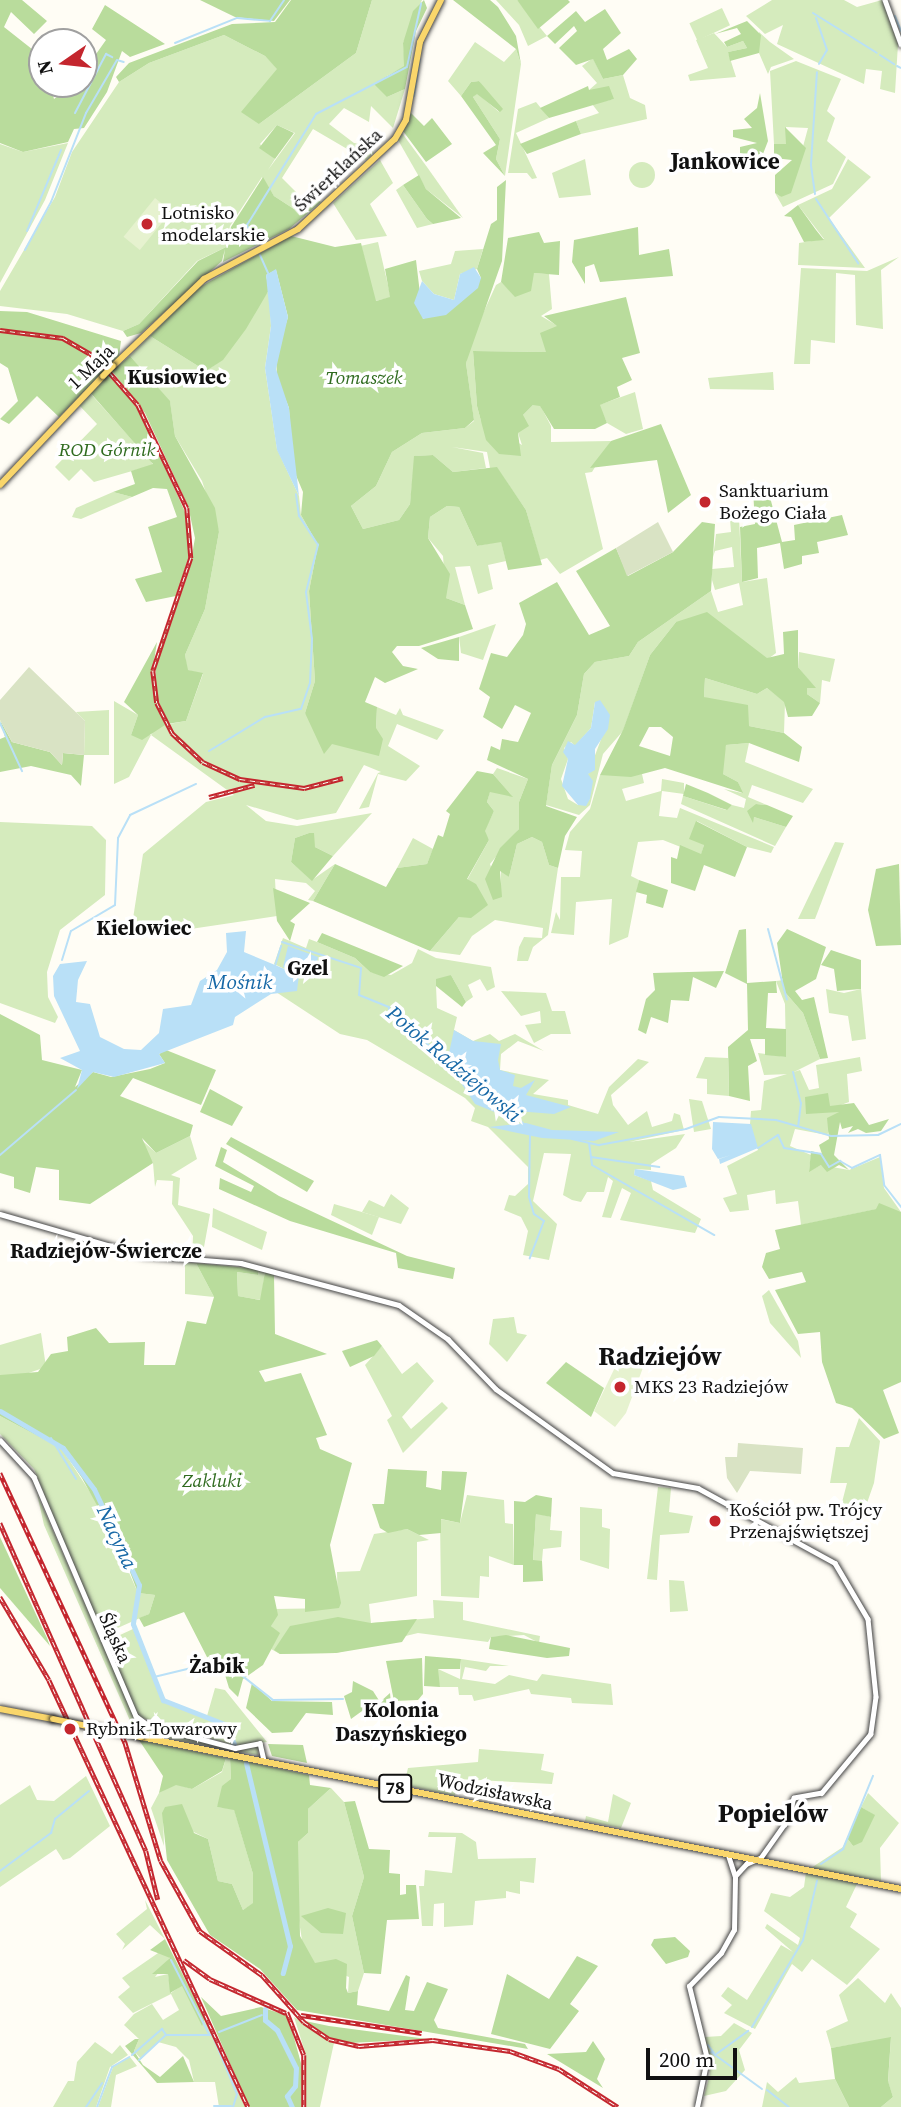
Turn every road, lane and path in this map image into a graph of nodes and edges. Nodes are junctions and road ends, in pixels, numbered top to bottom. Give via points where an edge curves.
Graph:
1 (441, 0) edge
2 (885, 0) edge
3 (901, 44) edge
4 (209, 276) joint
5 (0, 485) edge
6 (0, 1214) edge
7 (0, 1440) edge
8 (0, 1709) edge
9 (267, 1759) junction
10 (726, 1853) junction
11 (758, 1860) junction
12 (748, 1861) junction
13 (735, 1877) junction
14 (901, 1889) edge
15 (696, 2107) edge

1 - 4 main road, Świerklańska via 419,42 406,120 395,139 298,229
2 - 3 street
4 - 5 main road, 1 Maja, bridge via 113,366
6 - 11 street via 137,1254 239,1263 397,1304 448,1339 495,1388 613,1473 699,1489 834,1562 868,1623 876,1697 868,1742 822,1793 794,1798 785,1824
7 - 9 street, Śląska via 32,1473 135,1716 150,1725 235,1748 261,1744
8 - 9 main road, Wodzisławska / 78, bridge
9 - 10 main road, Wodzisławska / 78
10 - 12 main road, Wodzisławska / 78
10 - 13 street
11 - 12 main road, Wodzisławska / 78
11 - 14 main road, Wodzisławska / 78
12 - 13 street
13 - 15 street via 731,1938 689,1986 707,2059

